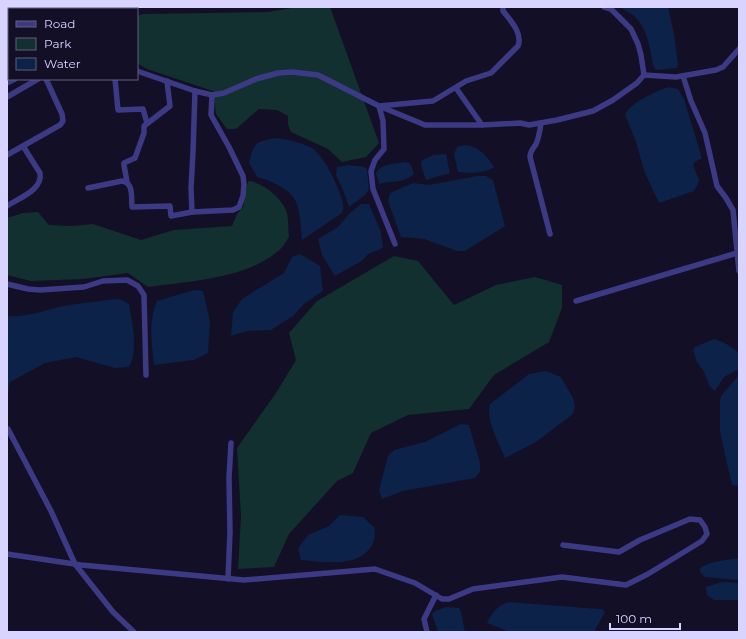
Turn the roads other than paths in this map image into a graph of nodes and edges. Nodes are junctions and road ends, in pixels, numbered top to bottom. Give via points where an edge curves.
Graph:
1 (503, 7) edge
2 (604, 7) edge
3 (739, 49) edge
4 (138, 71) edge
5 (644, 75) junction
6 (683, 76) junction
7 (36, 80) edge
8 (46, 80) edge
9 (115, 80) edge
10 (167, 81) junction
11 (456, 88) junction
12 (195, 91) junction
13 (212, 95) junction
14 (7, 98) edge
15 (379, 106) junction
16 (147, 123) junction
17 (541, 123) junction
18 (482, 125) junction
19 (23, 146) junction
20 (7, 155) edge
21 (127, 182) junction
22 (88, 188) dead end
23 (7, 206) edge
24 (192, 212) junction
25 (550, 234) dead end
26 (395, 244) dead end
27 (737, 253) junction
28 (739, 271) edge
29 (7, 284) edge
30 (576, 301) dead end
31 (146, 375) dead end
32 (7, 429) edge
33 (231, 443) dead end
34 (562, 545) dead end
35 (7, 554) edge
36 (75, 564) junction
37 (228, 579) junction
38 (436, 594) junction
39 (134, 632) edge
40 (427, 632) edge

1 - 11 street via 518,31 518,46 492,73 466,81
2 - 5 street via 611,9 631,28 638,44
3 - 6 street via 723,67
4 - 10 street
5 - 6 street
5 - 17 street via 613,100 593,111
6 - 27 street via 705,133 717,186 733,210
7 - 14 street
8 - 19 street via 63,121
9 - 16 street via 118,110 143,109
10 - 12 street
10 - 16 street via 170,106
11 - 15 street via 433,101
11 - 18 street
12 - 13 street
12 - 24 street
13 - 15 street via 224,93 256,79 292,72 318,75
13 - 24 street via 211,115 243,176 243,196 238,207 232,210
15 - 18 street via 425,125
15 - 26 street via 383,121 384,149 375,160 371,171 373,189
16 - 21 street via 135,158 124,163
17 - 18 street
17 - 25 street via 530,157
19 - 20 street
19 - 23 street via 41,178 34,190
21 - 22 street
21 - 24 street via 130,186 132,207 170,206 171,216
27 - 28 street
27 - 30 street
29 - 31 street via 40,290 84,287 103,281 127,280 138,286 144,295
32 - 36 street via 52,512
33 - 37 street
34 - 38 street via 619,552 640,540 690,519 700,520 707,534 702,541 626,585 562,577 473,589 449,599 442,599
35 - 36 street
36 - 37 street
36 - 39 street via 113,612
37 - 38 street via 244,580 375,568
38 - 40 street via 424,619

